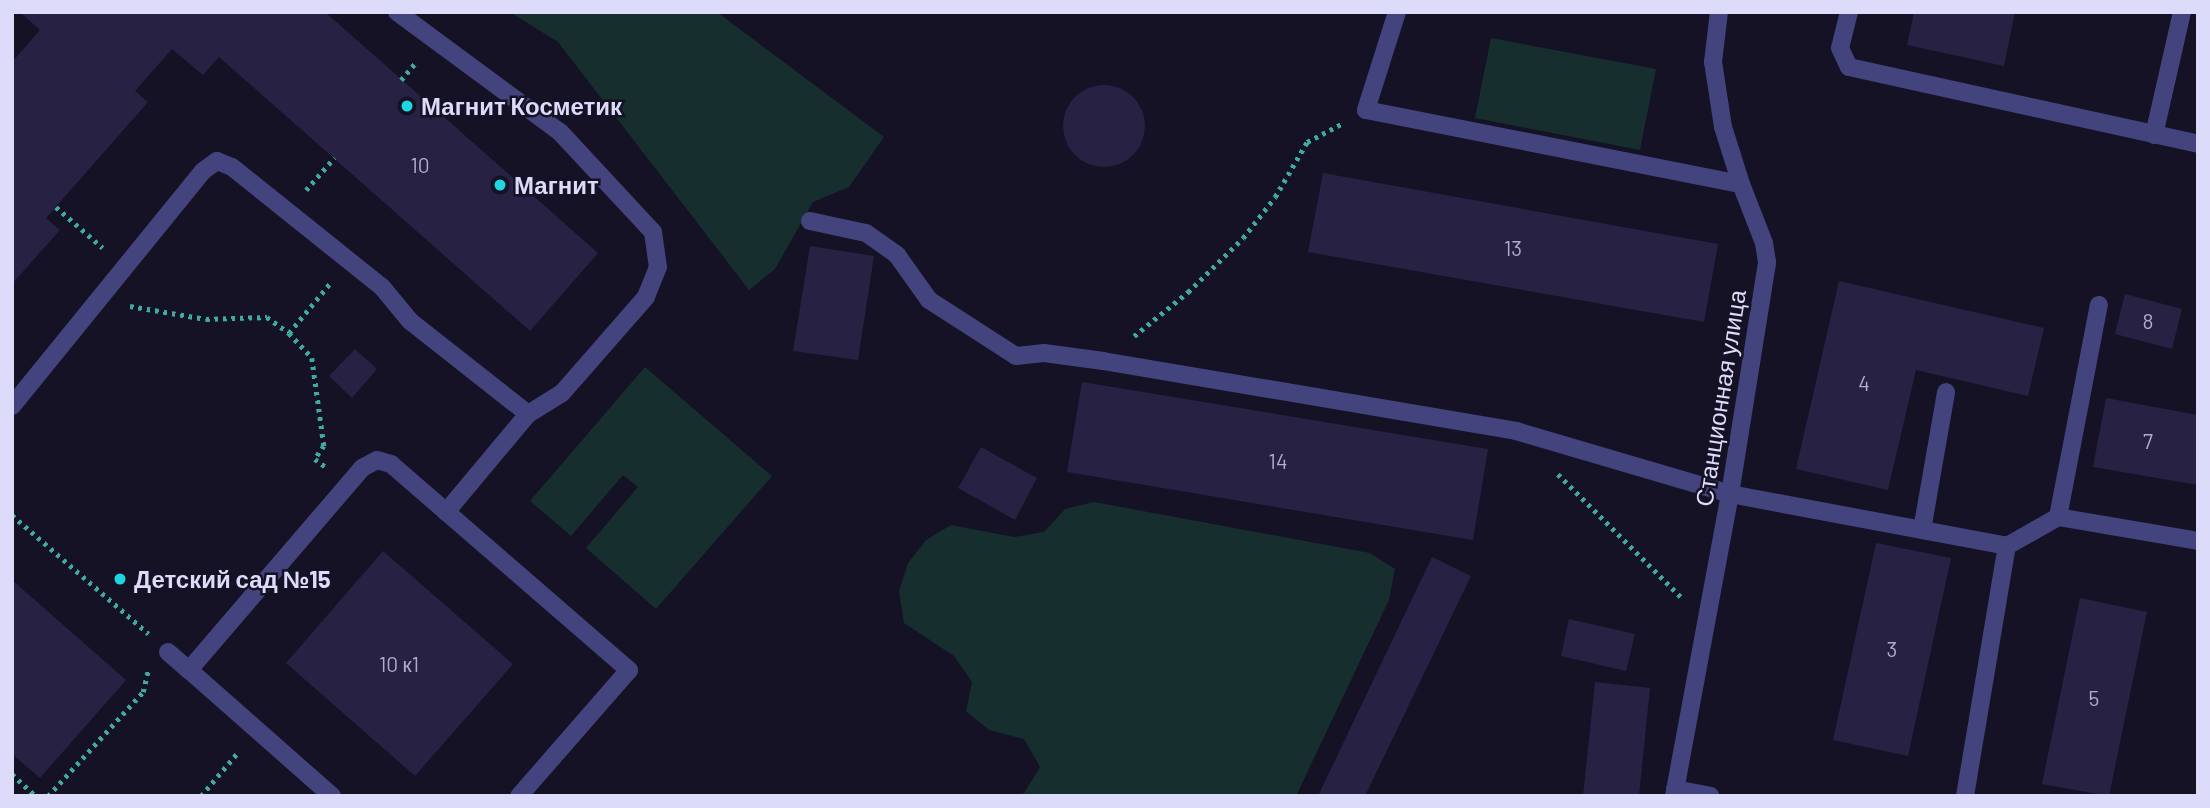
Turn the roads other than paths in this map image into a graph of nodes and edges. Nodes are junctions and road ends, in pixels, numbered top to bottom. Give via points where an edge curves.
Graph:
1 (397, 12) edge
2 (1397, 12) edge
3 (1718, 12) edge
4 (1849, 12) edge
5 (2182, 12) edge
6 (2154, 135) junction
7 (2198, 144) edge
8 (1741, 184) junction
9 (810, 221) dead end
10 (2099, 305) dead end
11 (1946, 392) dead end
12 (12, 406) edge
13 (528, 414) junction
14 (1730, 494) junction
15 (446, 512) junction
16 (2058, 517) junction
17 (1922, 530) junction
18 (2198, 541) edge
19 (2007, 546) junction
20 (161, 646) road end
21 (189, 670) junction
22 (1675, 792) edge
23 (332, 796) edge
24 (519, 796) edge
25 (1710, 796) edge
26 (1965, 796) edge

1 - 13 street via 560,132 653,232 658,267 646,296 562,393
2 - 8 street via 1366,110
3 - 8 street, Станционная улица via 1713,62 1723,127
4 - 6 street via 1840,48 1849,67
5 - 6 street
6 - 7 street
8 - 14 street, Станционная улица via 1767,262
9 - 14 street via 866,233 897,255 929,300 1016,356 1044,353 1104,361 1516,431
10 - 16 street
11 - 17 street
12 - 13 street via 203,171 217,162 232,167 382,287 410,321
13 - 15 street
14 - 17 street
14 - 22 street, Станционная улица
15 - 21 street via 391,464 377,460 362,468
15 - 24 street via 629,670
16 - 18 street
16 - 19 street
17 - 19 street
19 - 26 street
20 - 21 street
21 - 23 street
22 - 25 street

